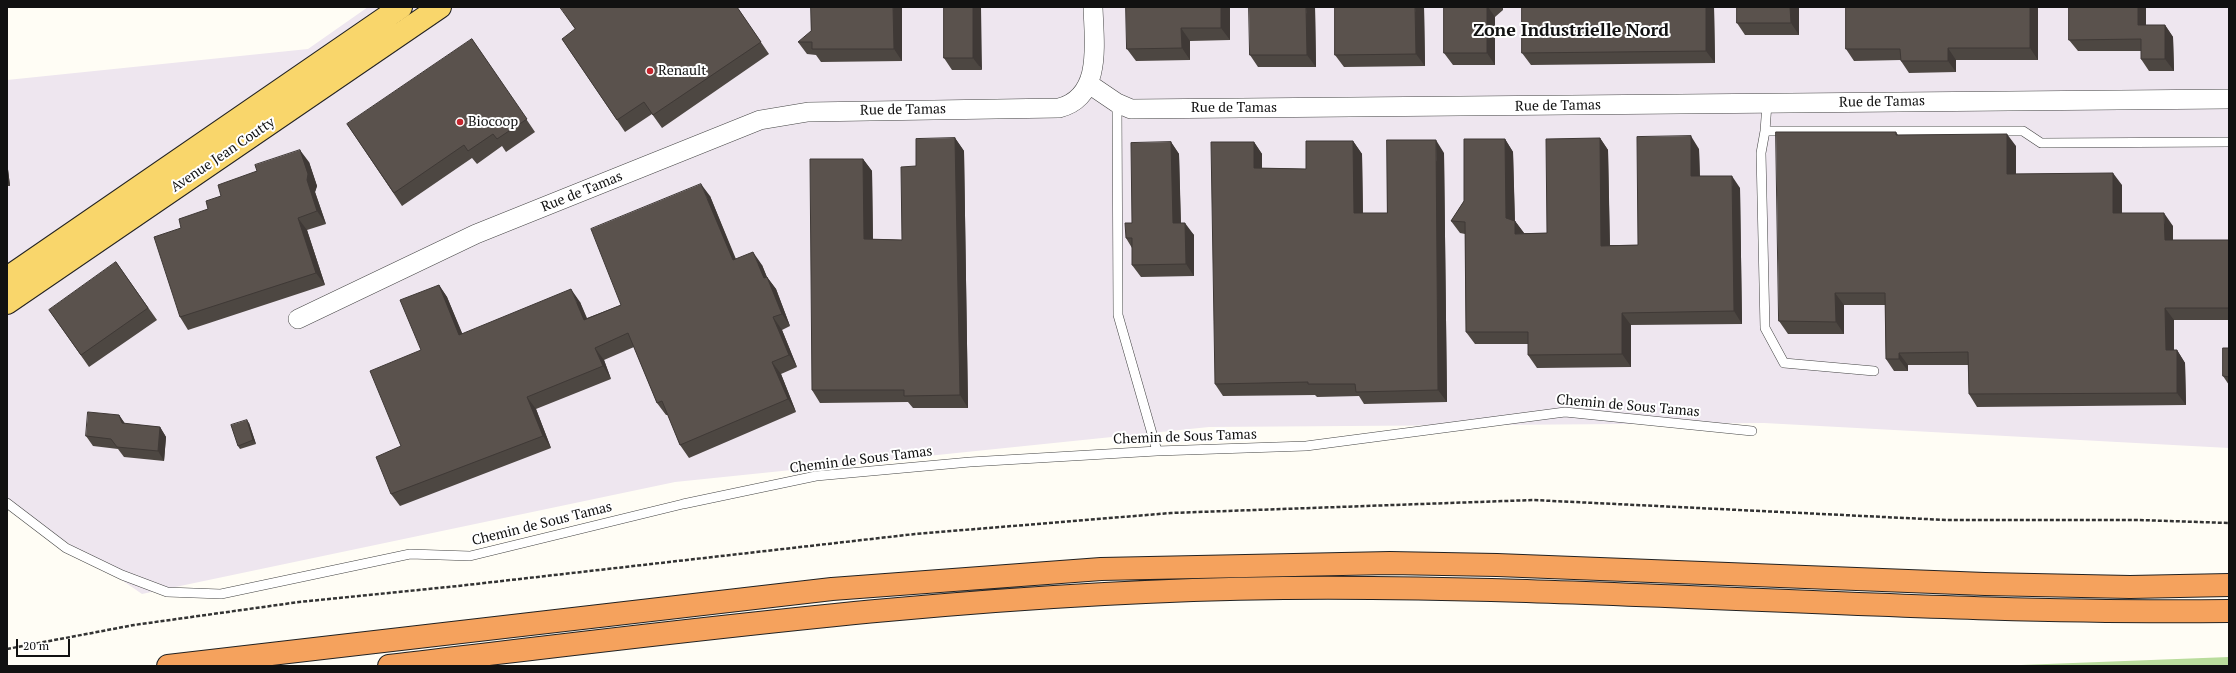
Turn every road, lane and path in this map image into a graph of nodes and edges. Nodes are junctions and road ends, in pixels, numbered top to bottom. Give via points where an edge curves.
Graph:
1 (401, 7) edge
2 (440, 7) edge
3 (1093, 7) edge
4 (1089, 84) junction
5 (2229, 99) edge
6 (1117, 103) junction
7 (1767, 104) junction
8 (1765, 131) junction
9 (2229, 142) edge
10 (7, 278) edge
11 (7, 303) edge
12 (298, 319) dead end
13 (1874, 371) dead end
14 (1752, 431) dead end
15 (1157, 451) junction
16 (7, 503) edge
17 (2229, 523) edge
18 (2229, 586) edge
19 (2229, 611) edge
20 (7, 649) edge
21 (168, 666) edge
22 (389, 666) edge

1 - 10 main road, Avenue Jean Coutty
2 - 11 main road, Avenue Jean Coutty
3 - 4 street via 1094,56
4 - 6 street, Rue de Tamas
4 - 12 street, Rue de Tamas via 1070,106 1059,108 808,112 760,120 476,234
5 - 7 street, Rue de Tamas
6 - 7 street, Rue de Tamas via 1130,109
6 - 15 lane via 1118,315
7 - 8 lane
8 - 9 lane via 2023,131 2041,143
8 - 13 lane via 1761,153 1766,328 1784,362
14 - 15 lane, Chemin de Sous Tamas via 1565,412 1306,446
15 - 16 lane, Chemin de Sous Tamas via 970,462 816,476 683,504 470,556 410,554 221,594 167,592 122,575 66,548
17 - 20 path via 2139,520 1946,520 1533,500 1171,513 915,534 299,602 134,625
18 - 21 highway via 1985,584 1390,563 1101,569 832,589
19 - 22 highway via 2019,610 1495,590 1192,590 959,603

